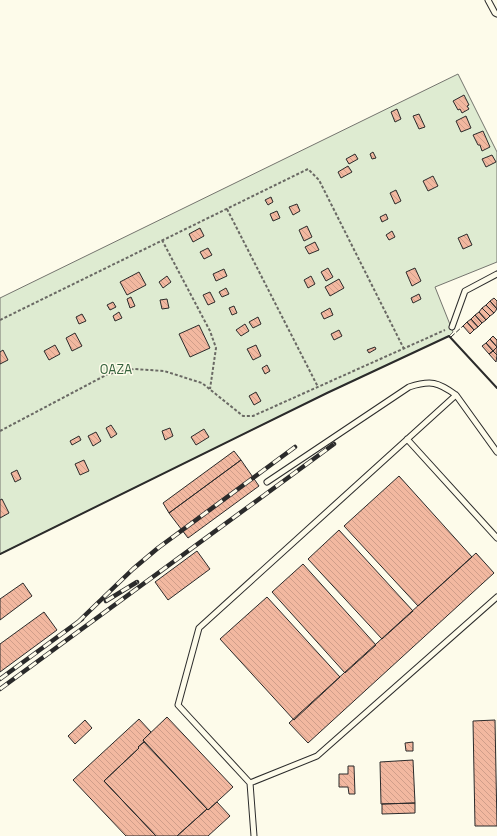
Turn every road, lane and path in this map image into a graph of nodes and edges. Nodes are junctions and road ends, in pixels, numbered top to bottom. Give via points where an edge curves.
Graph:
1 (488, 0) edge
2 (497, 14) edge
3 (226, 209) junction
4 (162, 240) junction
5 (497, 274) edge
6 (0, 320) edge
7 (452, 327) joint
8 (404, 349) junction
9 (318, 387) junction
10 (210, 389) junction
11 (456, 395) junction
12 (0, 431) edge
13 (408, 439) junction
14 (497, 452) edge
15 (267, 482) dead end
16 (497, 538) edge
17 (497, 597) edge
18 (250, 782) junction
19 (254, 836) edge

1 - 2 lane
3 - 4 path
3 - 8 path via 308,169 319,180
3 - 9 path
4 - 6 path
4 - 10 path via 210,331 216,348
5 - 7 lane via 465,291
7 - 8 path
8 - 9 path
9 - 10 path via 253,416 243,416
10 - 12 path via 202,383 164,371 134,369 108,374
11 - 13 lane
11 - 14 lane
11 - 15 lane via 444,386 431,383 409,387
13 - 16 lane
13 - 18 lane via 199,628 178,705
17 - 18 lane via 317,756
18 - 19 lane

